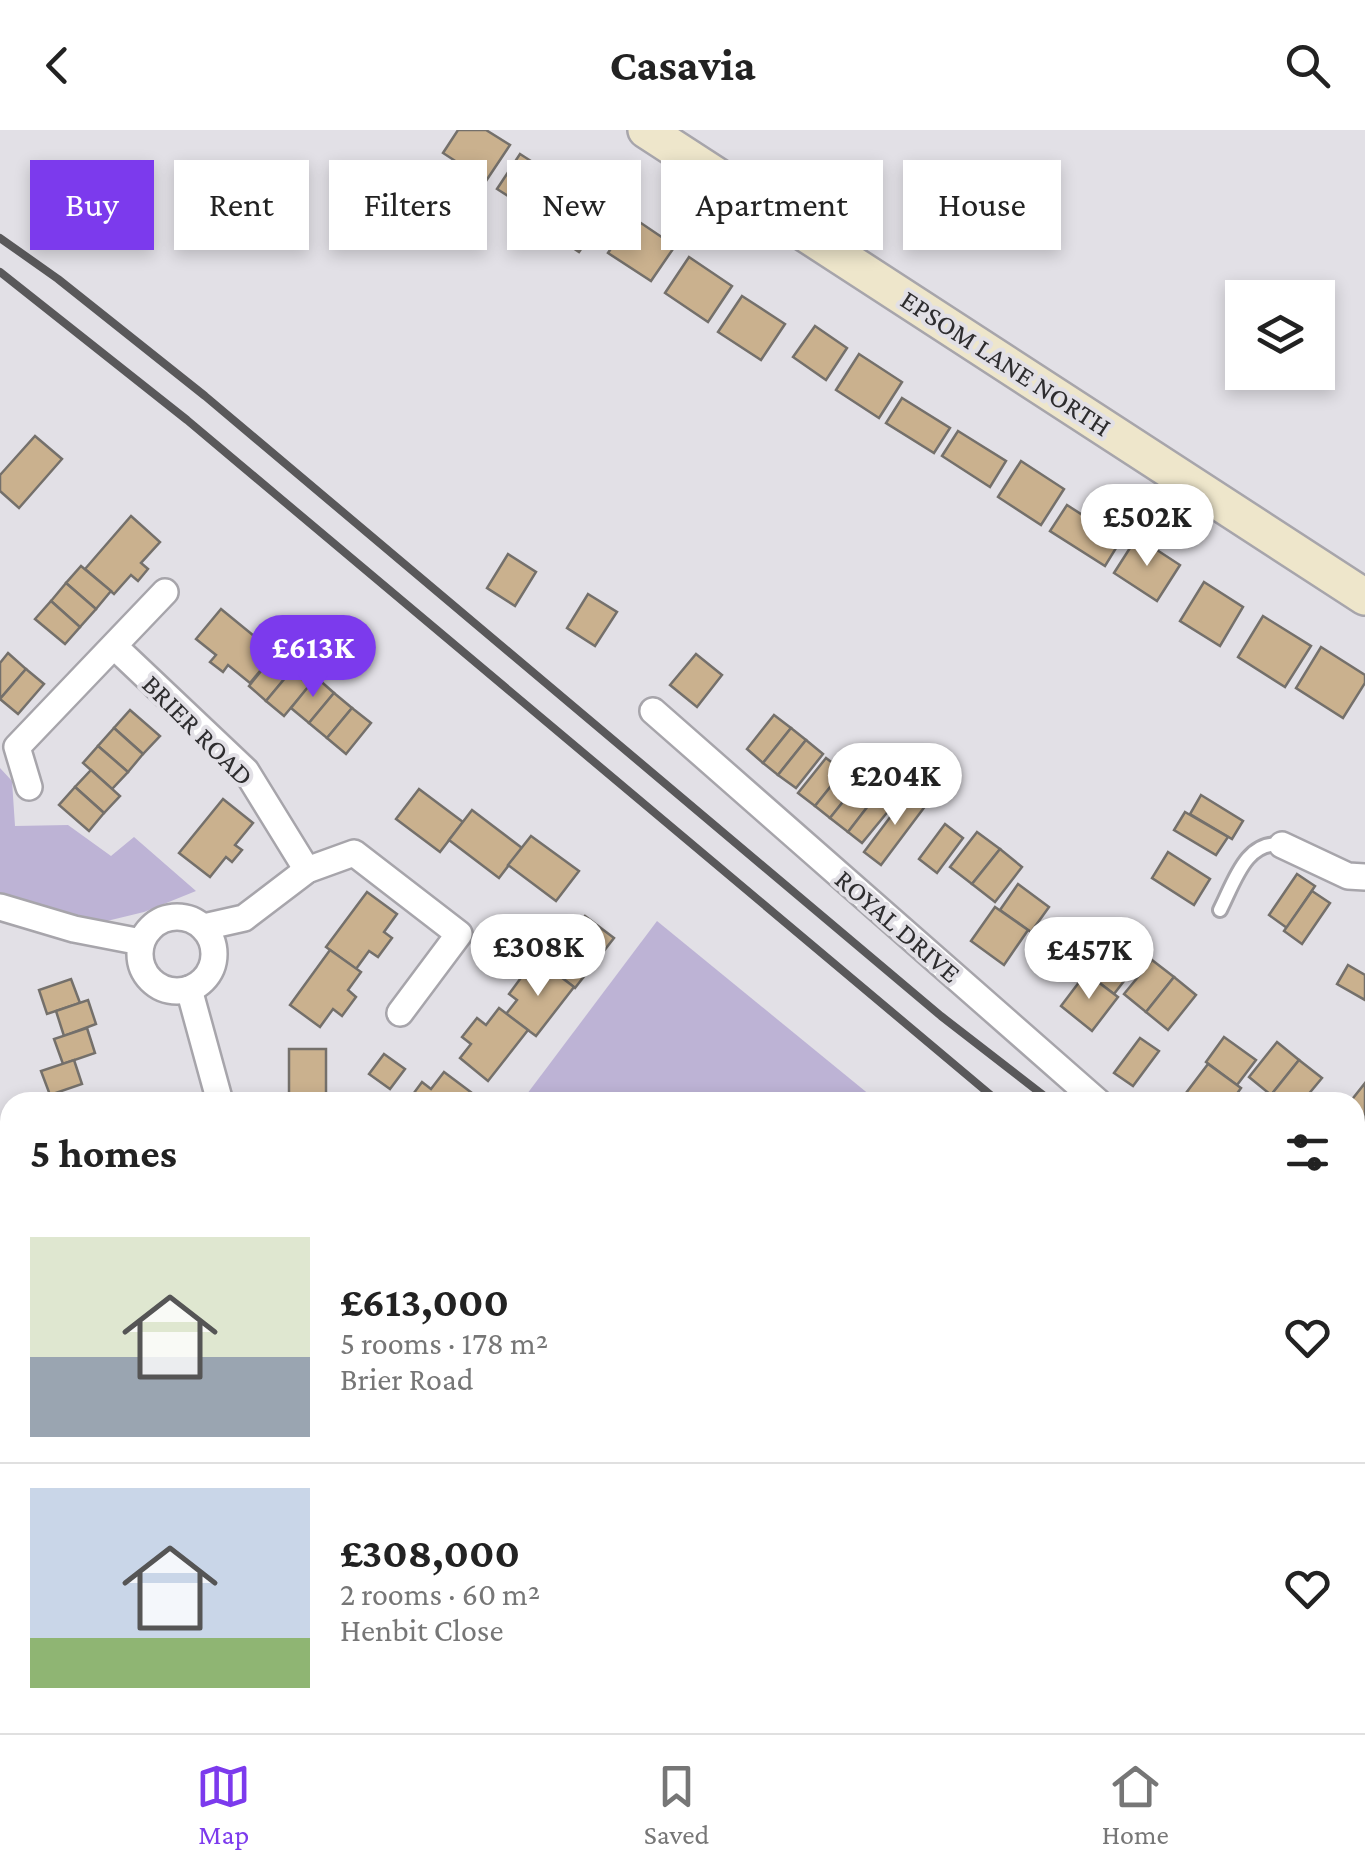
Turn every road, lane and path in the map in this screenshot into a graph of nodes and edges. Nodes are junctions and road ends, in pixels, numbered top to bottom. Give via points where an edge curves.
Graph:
1 (646, 130) edge
2 (165, 592) dead end
3 (1365, 597) edge
4 (115, 647) junction
5 (653, 711) dead end
6 (29, 787) dead end
7 (1282, 845) joint
8 (307, 870) junction
9 (1365, 876) edge
10 (0, 907) edge
11 (1220, 910) dead end
12 (204, 928) junction
13 (141, 942) junction
14 (190, 989) junction
15 (400, 1012) dead end
16 (217, 1092) edge
17 (1087, 1092) edge

1 - 3 main road, EPSOM LANE NORTH
2 - 4 street
4 - 6 street via 18,747
4 - 8 street, BRIER ROAD via 246,771
5 - 17 street, ROYAL DRIVE
7 - 9 street via 1348,876
7 - 11 lane via 1258,846
8 - 12 street via 244,918
8 - 15 street via 354,852 460,934
10 - 13 street
12 - 13 street via 173,916 157,922
12 - 14 street via 214,961
13 - 14 street via 140,962 155,984
14 - 16 street

